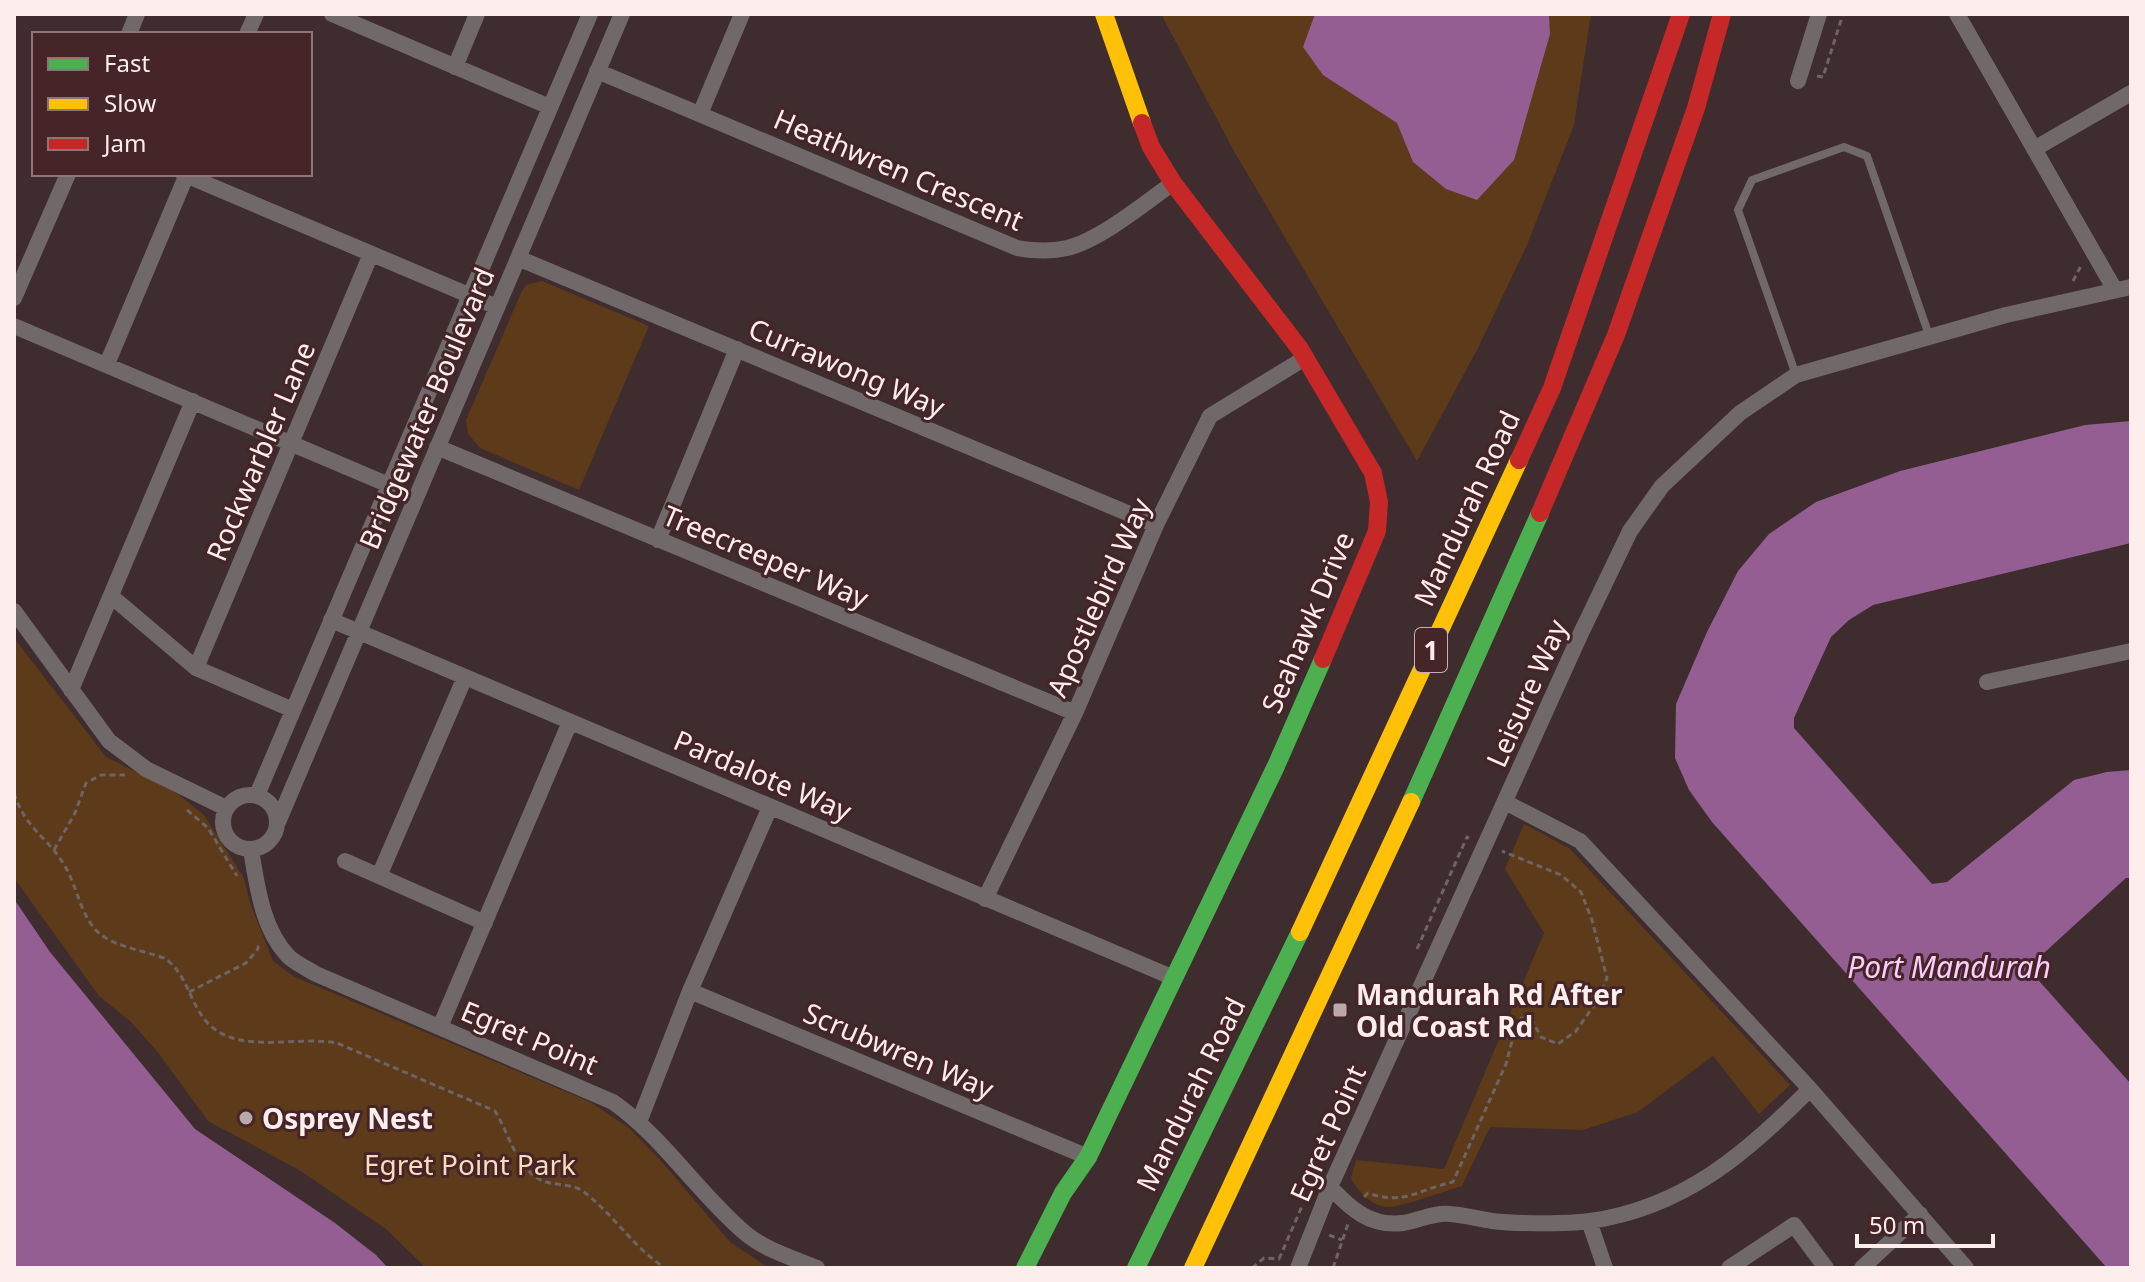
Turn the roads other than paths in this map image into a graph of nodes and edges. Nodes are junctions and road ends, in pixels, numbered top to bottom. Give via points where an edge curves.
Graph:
1 (332, 14) edge
2 (477, 14) edge
3 (590, 14) edge
4 (622, 14) edge
5 (742, 14) edge
6 (1104, 14) edge
7 (1681, 14) edge
8 (1722, 14) edge
9 (1819, 14) edge
10 (1957, 14) edge
11 (455, 67) junction
12 (597, 71) junction
13 (1799, 77) road end
14 (2131, 93) edge
15 (550, 107) junction
16 (700, 114) junction
17 (2034, 149) junction
18 (67, 176) edge
19 (185, 176) edge
20 (191, 176) edge
21 (1173, 183) junction
22 (371, 254) junction
23 (518, 258) junction
24 (2123, 288) edge
25 (470, 295) junction
26 (14, 298) edge
27 (497, 307) junction
28 (14, 326) edge
29 (1930, 339) junction
30 (737, 349) junction
31 (1305, 358) junction
32 (107, 364) junction
33 (1796, 375) junction
34 (193, 401) junction
35 (291, 444) junction
36 (437, 447) junction
37 (389, 485) junction
38 (1156, 525) junction
39 (658, 540) junction
40 (111, 596) junction
41 (14, 611) edge
42 (331, 620) junction
43 (359, 631) junction
44 (2131, 651) edge
45 (196, 668) junction
46 (465, 677) junction
47 (1987, 682) dead end
48 (71, 690) junction
49 (293, 710) junction
50 (1075, 713) junction
51 (570, 722) junction
52 (257, 795) junction
53 (1505, 802) junction
54 (770, 807) junction
55 (226, 808) junction
56 (278, 822) junction
57 (251, 850) junction
58 (345, 861) dead end
59 (379, 876) junction
60 (985, 899) junction
61 (485, 923) junction
62 (1174, 978) junction
63 (690, 991) junction
64 (440, 1027) junction
65 (1810, 1089) junction
66 (639, 1122) junction
67 (1088, 1157) junction
68 (1330, 1187) junction
69 (1920, 1214) junction
70 (1589, 1221) junction
71 (1298, 1267) edge
72 (817, 1268) edge
73 (1025, 1268) edge
74 (1136, 1268) edge
75 (1193, 1268) edge
76 (1605, 1268) edge
77 (1729, 1268) edge
78 (1826, 1268) edge
79 (1862, 1268) edge
80 (1966, 1268) edge

1 - 11 street
2 - 11 street
3 - 15 street, Bridgewater Boulevard
4 - 12 street, Bridgewater Boulevard
5 - 16 street
6 - 21 main road, Seahawk Drive via 1143,129
7 - 74 main road, Mandurah Road / 1 via 1552,388 1281,972
8 - 75 main road, 1 via 1696,108 1616,335 1377,876
9 - 13 street
10 - 17 street
11 - 15 street
12 - 16 street, Heathwren Crescent
12 - 23 street, Bridgewater Boulevard
14 - 17 street
15 - 25 street, Bridgewater Boulevard
16 - 21 street, Heathwren Crescent via 1017,248 1038,251 1081,244
17 - 24 street
18 - 26 street
19 - 32 street
20 - 22 street
21 - 31 main road, Seahawk Drive
22 - 25 street
22 - 35 street, Rockwarbler Lane
23 - 27 street, Bridgewater Boulevard
23 - 30 street, Currawong Way
24 - 29 street, Leisure Way
25 - 27 street
25 - 37 street, Bridgewater Boulevard
27 - 36 street, Bridgewater Boulevard
28 - 32 street
29 - 33 street, Leisure Way
29 - 33 lane via 1867,156 1844,147 1752,180 1738,210
30 - 38 street, Currawong Way
30 - 39 street
31 - 38 street, Apostlebird Way via 1210,416
31 - 62 main road, Seahawk Drive via 1373,473 1381,515 1371,550 1276,766
32 - 34 street
33 - 53 street, Leisure Way via 1740,413 1643,509
34 - 35 street
34 - 40 street
35 - 37 street
35 - 45 street, Rockwarbler Lane
36 - 39 street, Treecreeper Way
36 - 43 street, Bridgewater Boulevard
37 - 42 street, Bridgewater Boulevard
38 - 50 street, Apostlebird Way
39 - 50 street, Treecreeper Way
40 - 45 street
40 - 48 street
41 - 48 street
42 - 43 street, Pardalote Way
42 - 49 street, Bridgewater Boulevard
43 - 46 street, Pardalote Way
43 - 56 street, Bridgewater Boulevard
44 - 47 street
45 - 49 street
46 - 51 street, Pardalote Way
46 - 59 street
48 - 55 street via 109,741 131,758
49 - 52 street, Bridgewater Boulevard
50 - 60 street, Apostlebird Way
51 - 54 street, Pardalote Way
51 - 61 street
52 - 55 street via 245,794
52 - 56 street via 268,800
53 - 65 street, Leisure Way via 1580,841
53 - 68 street, Egret Point
54 - 60 street, Pardalote Way
54 - 63 street
55 - 57 street via 226,837
56 - 57 street via 270,841
57 - 64 street, Egret Point via 268,922 290,958
58 - 59 street
59 - 61 street
60 - 62 street, Pardalote Way
61 - 64 street
62 - 67 main road, Seahawk Drive
63 - 66 street
63 - 67 street, Scrubwren Way
64 - 66 street, Egret Point via 588,1090
65 - 69 street, Leisure Way
65 - 70 street via 1764,1136 1713,1175 1647,1207
66 - 72 street, Egret Point via 747,1234
67 - 73 main road, Seahawk Drive
68 - 70 street via 1353,1212 1375,1222 1402,1223 1446,1213 1495,1221
68 - 71 street, Egret Point
69 - 79 street
69 - 80 street, Leisure Way
70 - 76 street
77 - 78 street via 1794,1225

